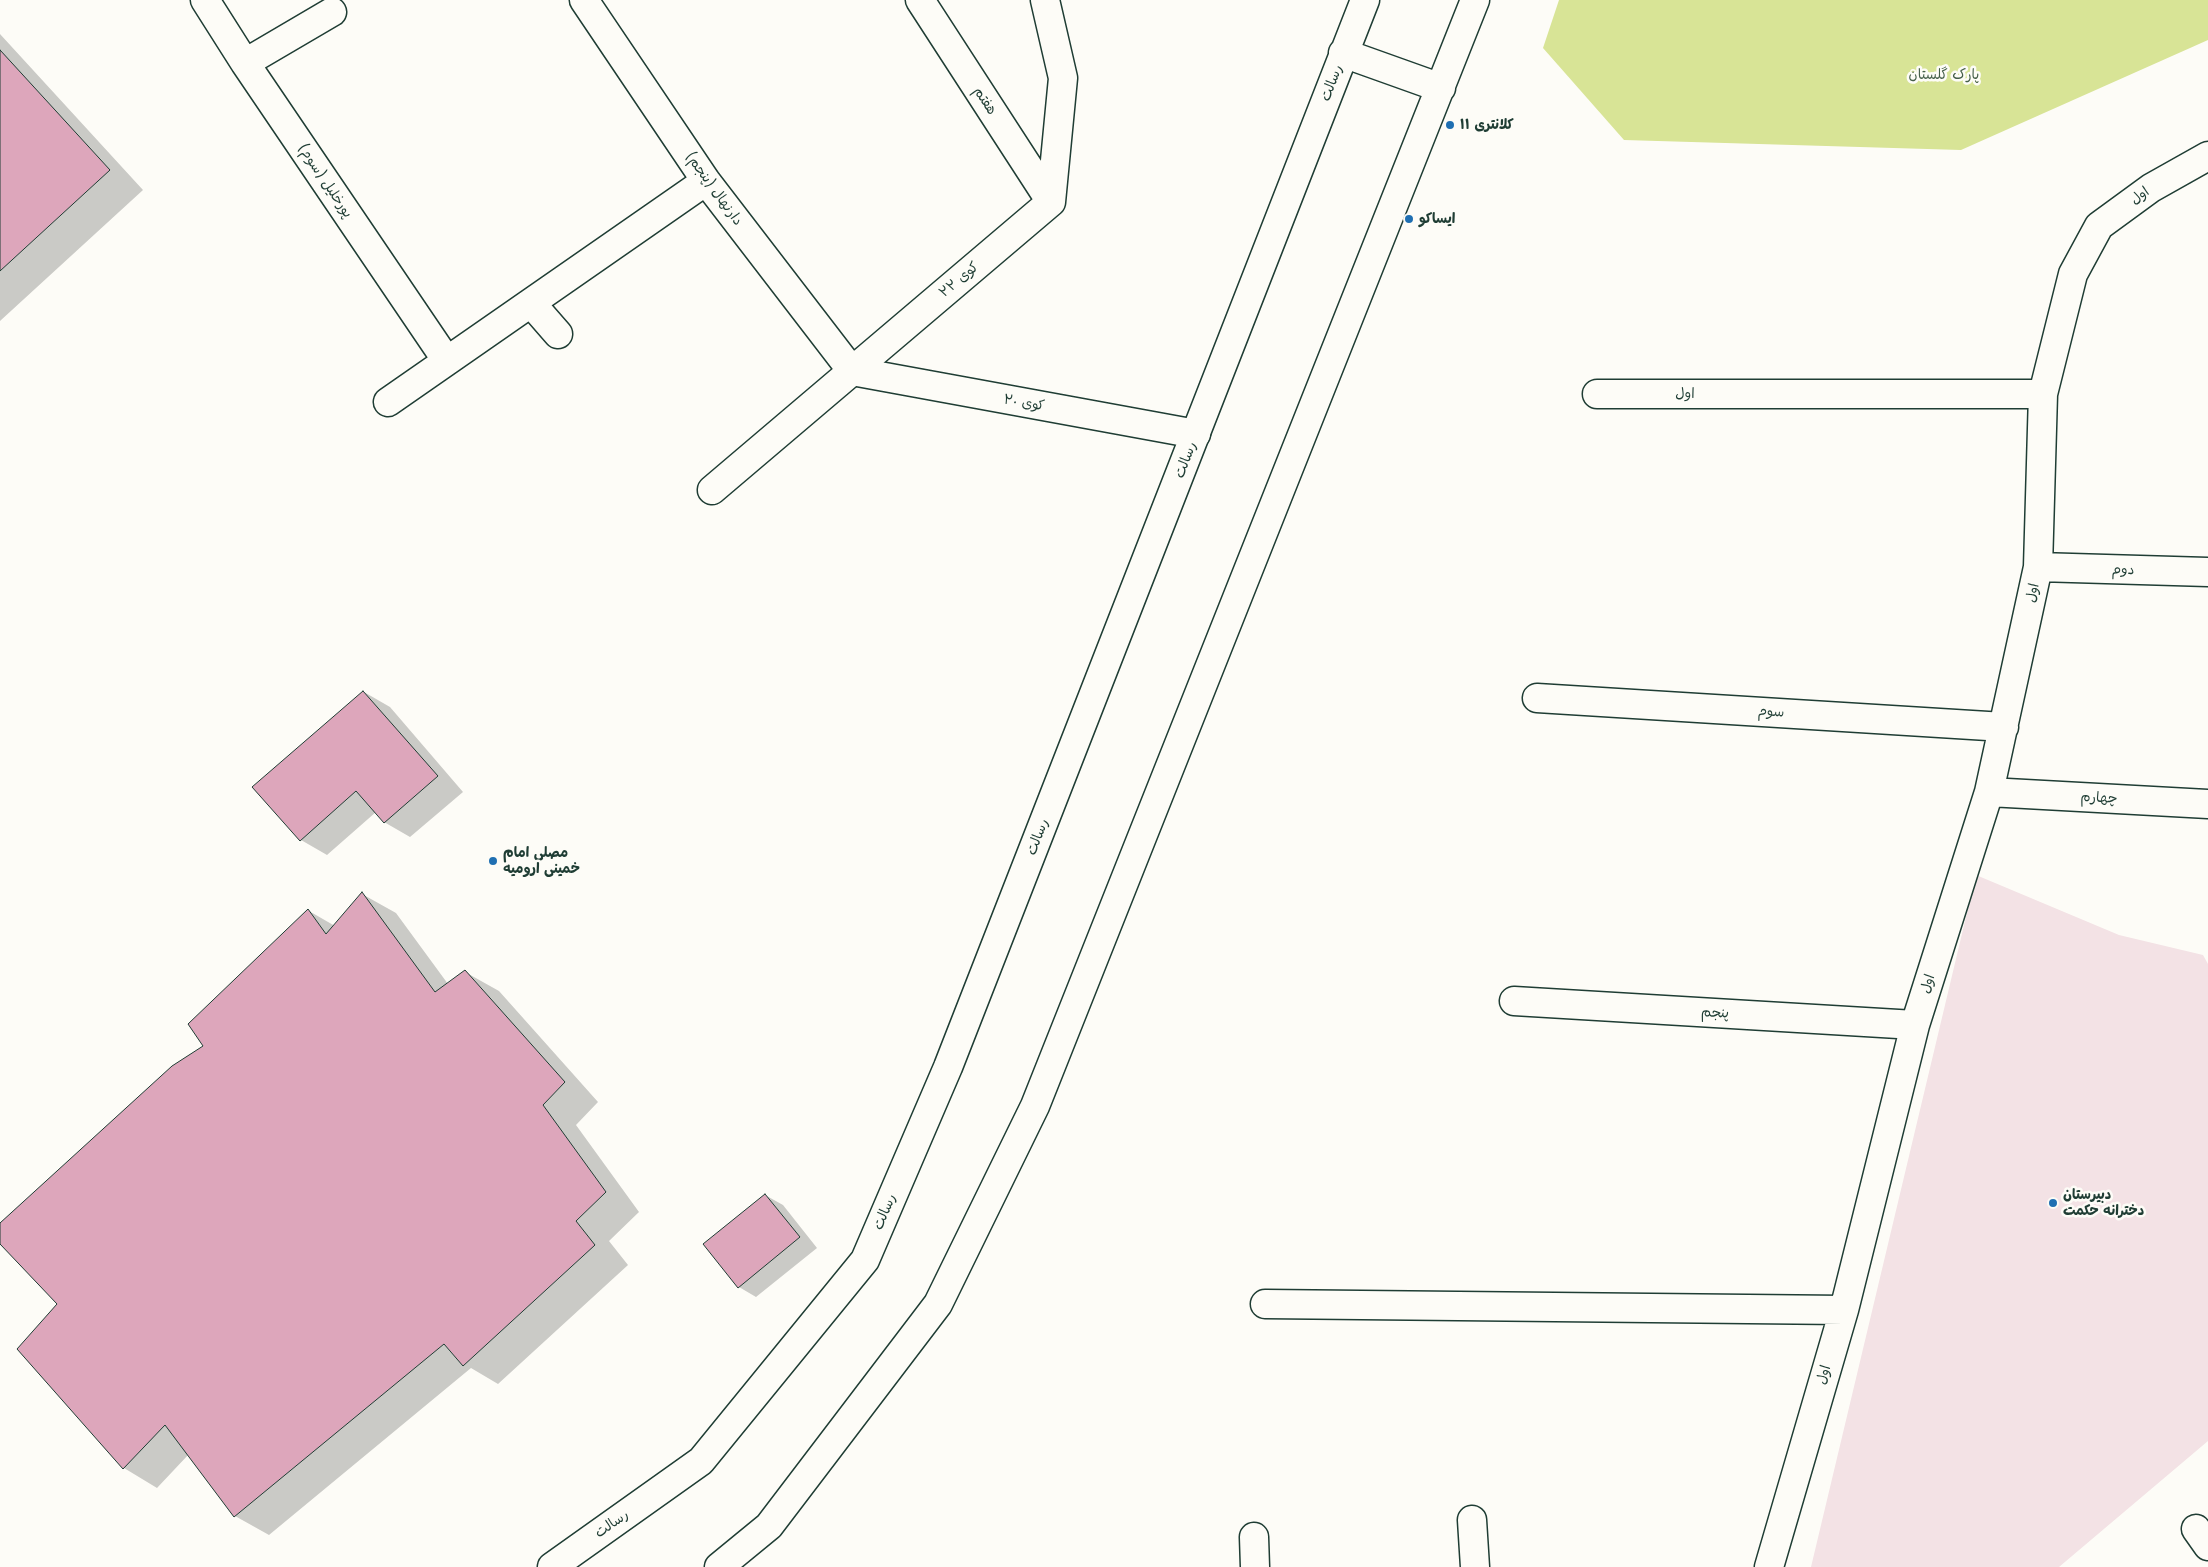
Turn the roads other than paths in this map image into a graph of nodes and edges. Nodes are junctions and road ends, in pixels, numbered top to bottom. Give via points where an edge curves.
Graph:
1 (205, 0) edge
2 (584, 0) edge
3 (920, 0) edge
4 (1045, 0) edge
5 (1365, 0) edge
6 (1475, 0) edge
7 (332, 12) dead end
8 (1343, 53) junction
9 (245, 62) junction
10 (1441, 88) junction
11 (2208, 156) edge
12 (706, 181) junction
13 (1051, 202) junction
14 (531, 303) junction
15 (558, 334) dead end
16 (447, 361) junction
17 (852, 371) junction
18 (1597, 394) dead end
19 (2043, 394) junction
20 (388, 402) dead end
21 (1196, 434) junction
22 (712, 490) dead end
23 (2038, 567) junction
24 (2208, 572) edge
25 (1537, 698) dead end
26 (2004, 727) junction
27 (1989, 792) junction
28 (2208, 804) edge
29 (1514, 1001) dead end
30 (1915, 1025) junction
31 (1265, 1304) dead end
32 (1844, 1310) junction
33 (1472, 1520) dead end
34 (1254, 1537) dead end
35 (552, 1567) edge
36 (719, 1567) edge
37 (1255, 1567) edge
38 (1475, 1567) edge
39 (1769, 1567) edge

1 - 9 street, پورخلیل (سوم)
2 - 12 street, دارنهال (پنجم)
3 - 13 street, هفتم
4 - 13 street via 1063,78
5 - 8 street, رسالت
6 - 10 street
7 - 9 street
8 - 10 street
8 - 21 street, رسالت
9 - 16 street, پورخلیل (سوم)
10 - 36 street via 1035,1106 943,1296 770,1526
11 - 19 street, اول via 2151,188 2099,226 2073,274
12 - 14 street
12 - 17 street, دارنهال (پنجم)
13 - 17 street, کوی ۲۲
14 - 15 street
14 - 16 street
16 - 20 street
17 - 21 street, کوی ۲۰
17 - 22 street, کوی ۲۲
18 - 19 street, اول
19 - 23 street, اول
21 - 35 street, رسالت via 948,1067 865,1260 701,1461
23 - 24 street, دوم
23 - 26 street, اول
25 - 26 street, سوم
26 - 27 street, اول
27 - 28 street, چهارم
27 - 30 street, اول
29 - 30 street, پنجم
30 - 32 street, اول
31 - 32 street
32 - 39 street, اول
33 - 38 street
34 - 37 street

